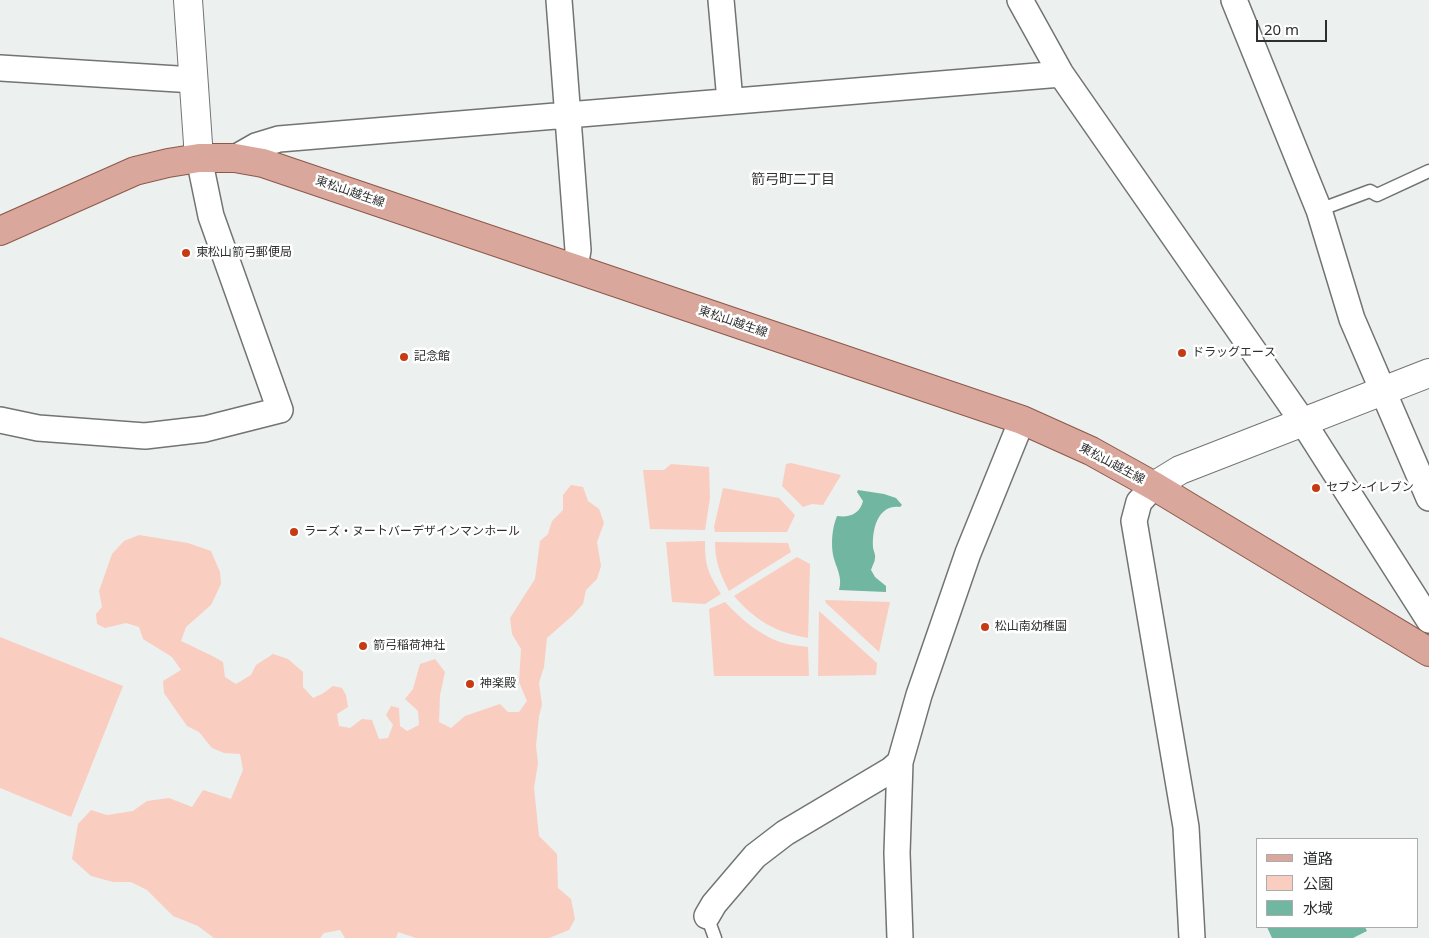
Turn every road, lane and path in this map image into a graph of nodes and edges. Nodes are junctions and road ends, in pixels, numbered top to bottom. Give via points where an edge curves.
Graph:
1 (188, 0) edge
2 (559, 0) edge
3 (721, 0) edge
4 (1020, 0) edge
5 (1234, 0) edge
6 (0, 68) edge
7 (1061, 74) junction
8 (194, 80) junction
9 (730, 101) junction
10 (568, 115) junction
11 (199, 158) junction
12 (236, 158) junction
13 (1429, 171) edge
14 (1319, 210) junction
15 (0, 231) edge
16 (574, 268) junction
17 (1429, 373) edge
18 (1383, 390) junction
19 (0, 420) edge
20 (1022, 420) junction
21 (1303, 422) junction
22 (1154, 486) junction
23 (1429, 498) edge
24 (1429, 620) edge
25 (1429, 652) edge
26 (900, 762) junction
27 (711, 927) edge
28 (900, 938) edge
29 (1192, 938) edge

1 - 8 street
2 - 10 street
3 - 9 street
4 - 7 street
5 - 14 street
6 - 8 street
7 - 9 street
7 - 21 street
8 - 11 street
9 - 10 street
10 - 12 street via 279,139 256,146
10 - 16 street via 578,250
11 - 12 main road, 東松山越生線
11 - 15 main road, 東松山越生線 via 135,172
11 - 19 street via 212,216 280,410 205,429 145,436 38,428
12 - 16 main road, 東松山越生線 via 282,169
13 - 14 lane via 1377,195 1370,190
14 - 18 street via 1352,320
16 - 20 main road, 東松山越生線
17 - 18 street
18 - 21 street
18 - 23 street
20 - 22 main road, 東松山越生線 via 1091,451
20 - 26 street via 968,553 919,695
21 - 22 street via 1180,470
21 - 24 street
22 - 25 main road, 東松山越生線
22 - 29 street via 1139,502 1134,521 1186,827
26 - 27 street via 785,833 755,856 714,904
26 - 28 street via 897,853

